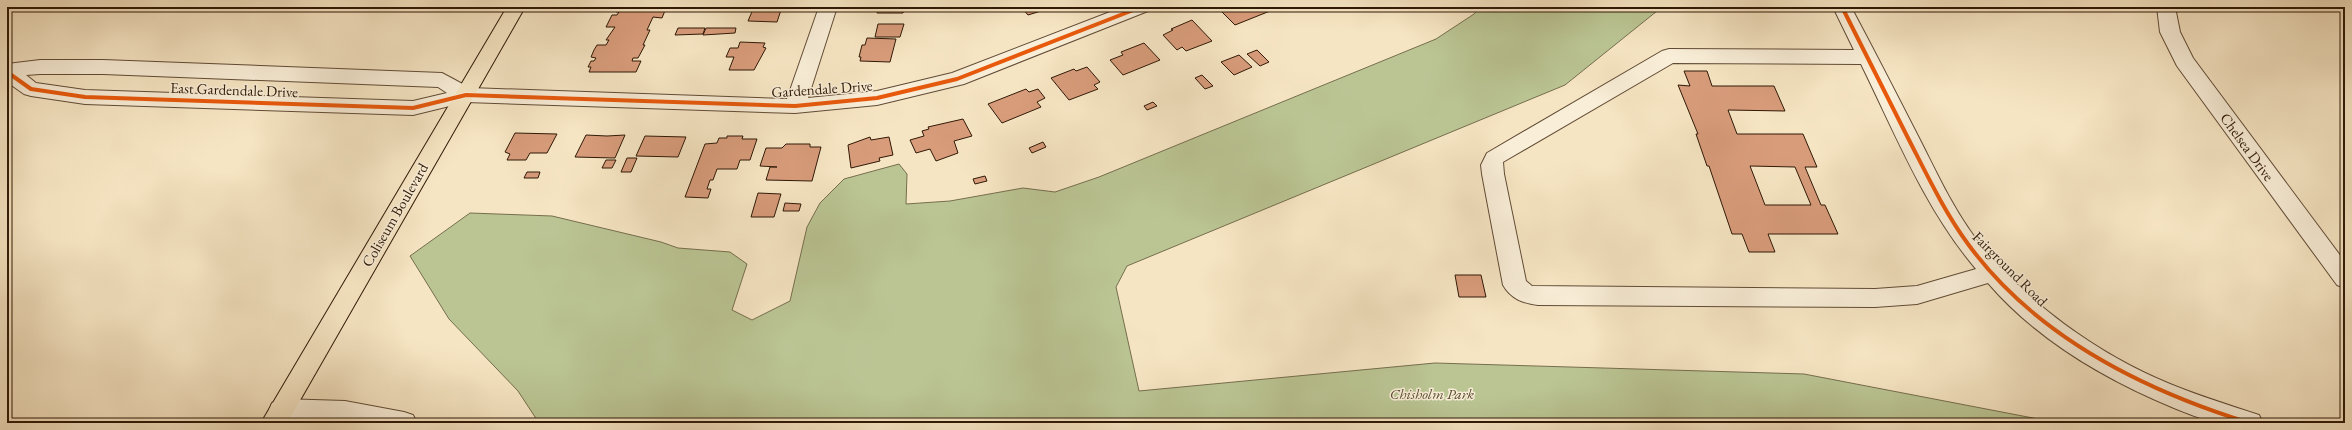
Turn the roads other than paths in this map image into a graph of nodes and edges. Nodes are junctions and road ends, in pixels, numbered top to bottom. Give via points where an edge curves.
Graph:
1 (516, 7) edge
2 (828, 7) edge
3 (1141, 7) edge
4 (1842, 7) edge
5 (2166, 7) edge
6 (1867, 57) junction
7 (7, 72) edge
8 (466, 95) junction
9 (795, 106) junction
10 (1993, 273) junction
11 (2345, 279) edge
12 (277, 416) edge
13 (404, 423) edge
14 (2250, 423) edge

1 - 8 main road, Coliseum Boulevard
2 - 9 street
3 - 9 street, Gardendale Drive via 957,79 877,98
4 - 6 street, Fairground Road
5 - 11 street, Chelsea Drive via 2170,32 2184,61
6 - 10 street, Fairground Road via 1958,233
6 - 10 street via 1679,54 1669,56 1494,158 1493,174 1515,285 1526,294 1538,296 1875,298 1917,295
7 - 8 street, East Gardendale Drive via 40,67 103,67 442,80
7 - 8 street, East Gardendale Drive via 31,90 85,97 413,108
8 - 9 street, Gardendale Drive
8 - 12 main road, Coliseum Boulevard
10 - 14 street, Fairground Road via 2044,321 2084,350 2166,394
12 - 13 street via 345,412

